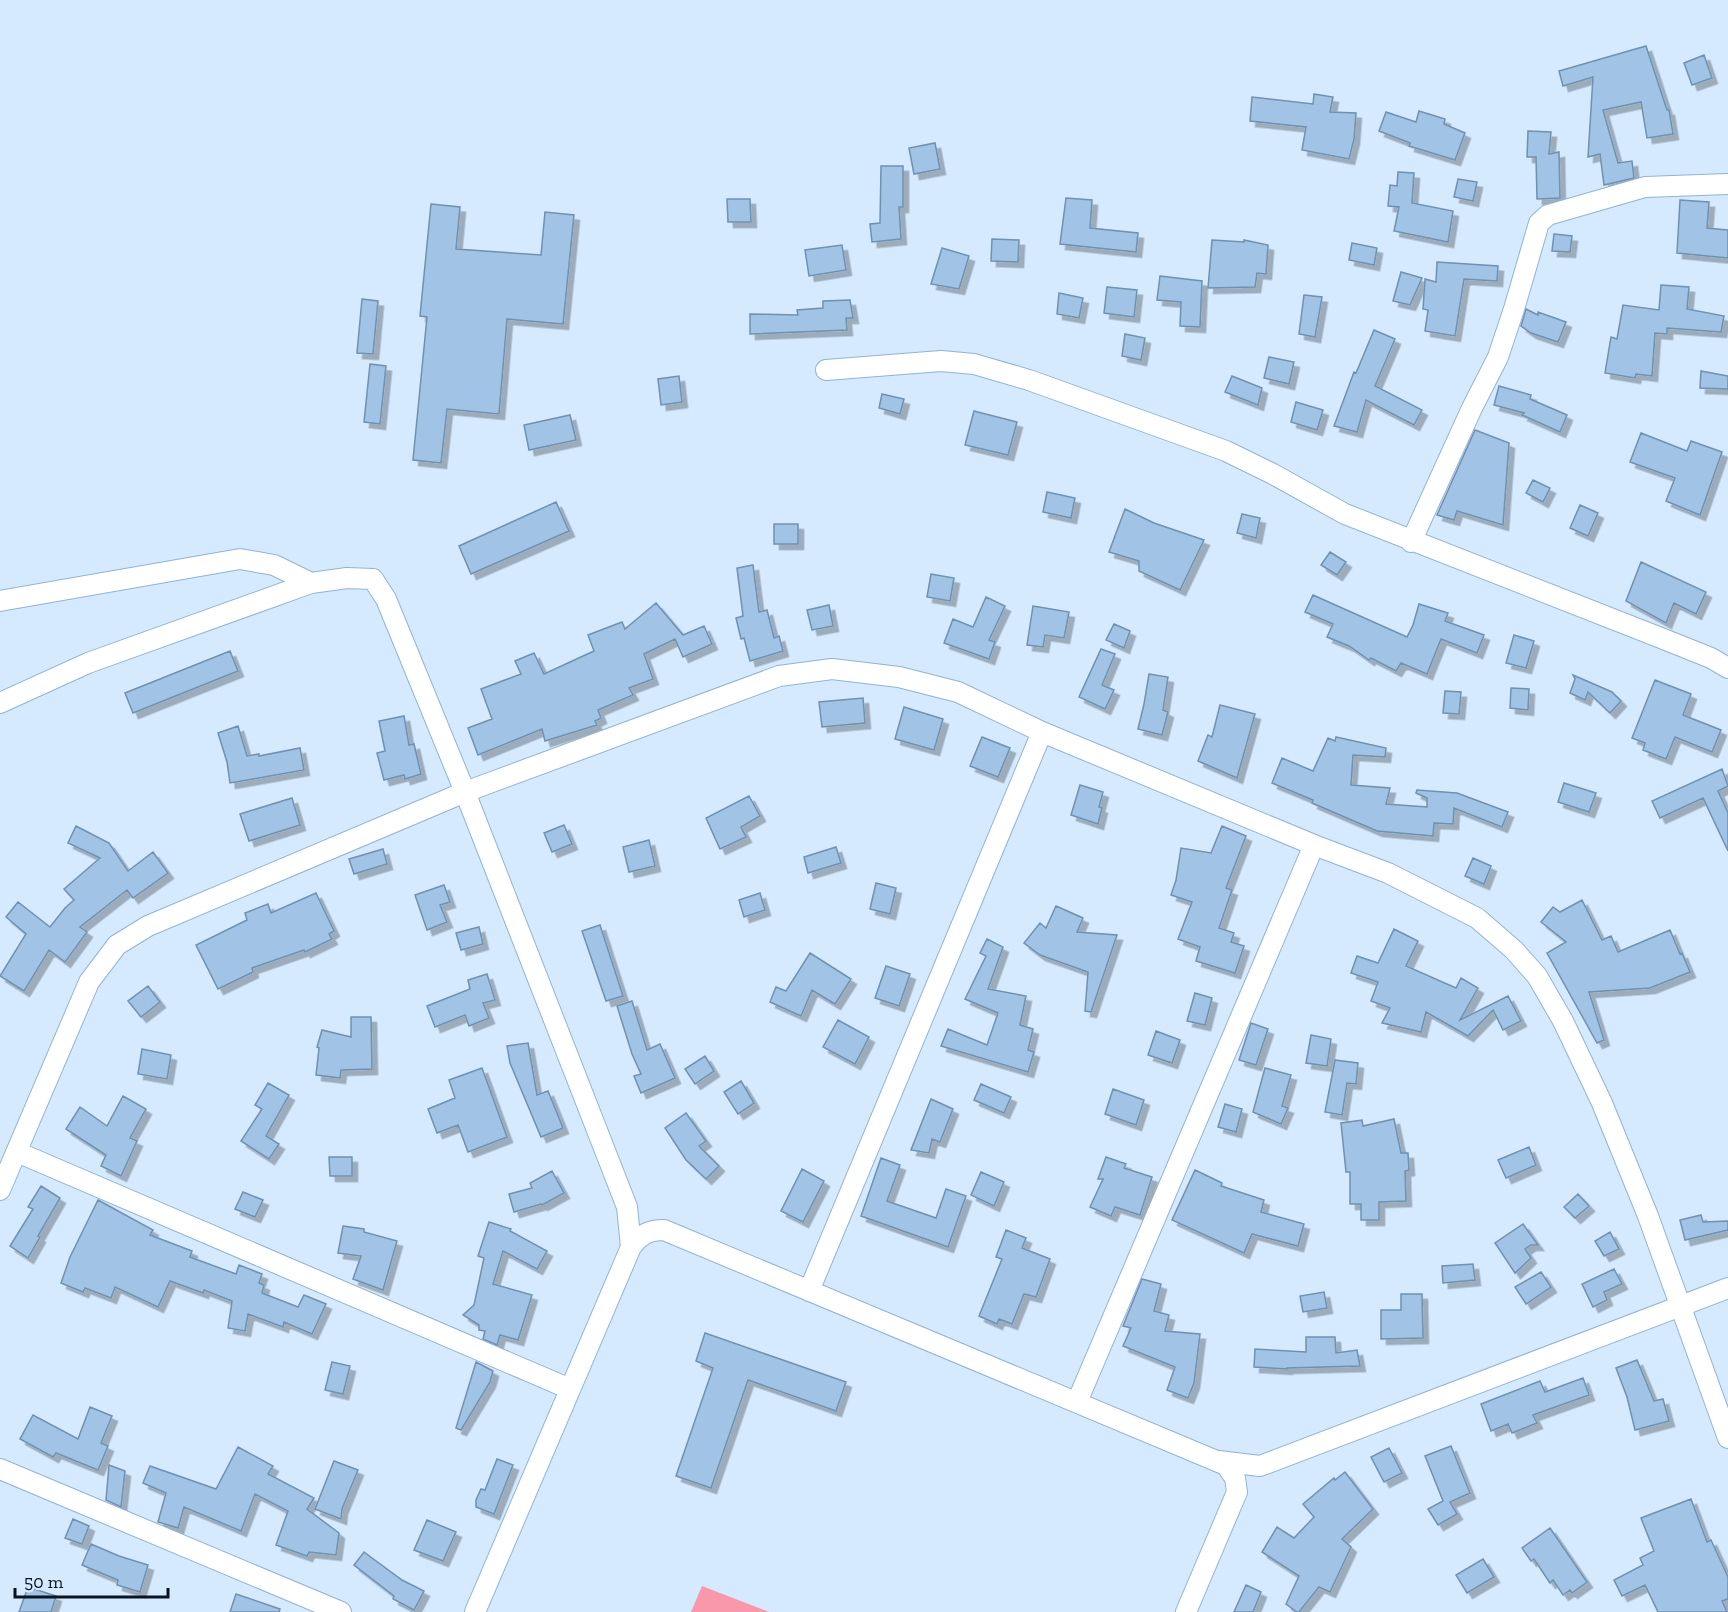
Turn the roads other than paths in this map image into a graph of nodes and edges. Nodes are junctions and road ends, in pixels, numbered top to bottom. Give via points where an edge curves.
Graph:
1 (1728, 184) edge
2 (826, 370) dead end
3 (1412, 542) junction
4 (311, 583) junction
5 (0, 601) edge
6 (1728, 668) edge
7 (0, 703) edge
8 (1042, 732) junction
9 (465, 792) junction
10 (1314, 845) junction
11 (17, 1152) junction
12 (0, 1190) edge
13 (627, 1207) junction
14 (664, 1230) junction
15 (631, 1247) junction
16 (1728, 1288) edge
17 (809, 1291) junction
18 (1680, 1307) junction
19 (570, 1389) junction
20 (1077, 1402) junction
21 (1728, 1438) edge
22 (1219, 1461) junction
23 (1260, 1466) junction
24 (0, 1469) edge
25 (1237, 1492) junction
26 (340, 1612) edge
27 (475, 1612) edge
28 (1186, 1612) edge

1 - 3 street via 1645,188 1548,215 1539,223 1498,357
2 - 3 street via 941,361 974,364 1029,380 1226,451 1345,514
3 - 6 street
4 - 5 street via 274,565 240,558
4 - 7 street via 88,663
4 - 9 street via 373,579 386,599
8 - 9 street via 958,692 898,677 832,669 779,676
8 - 10 street
8 - 17 street
9 - 11 street via 148,926 117,945 89,982
9 - 13 street
10 - 18 street via 1388,873 1477,918 1538,976 1602,1103
10 - 20 street
11 - 12 street
11 - 19 street
13 - 14 street
13 - 15 street
14 - 15 street via 649,1231
14 - 17 street
15 - 19 street
16 - 18 street
17 - 20 street
18 - 21 street
18 - 23 street
19 - 27 street
20 - 22 street
22 - 23 street
22 - 25 street via 1232,1471
23 - 25 street
24 - 26 street
25 - 28 street

